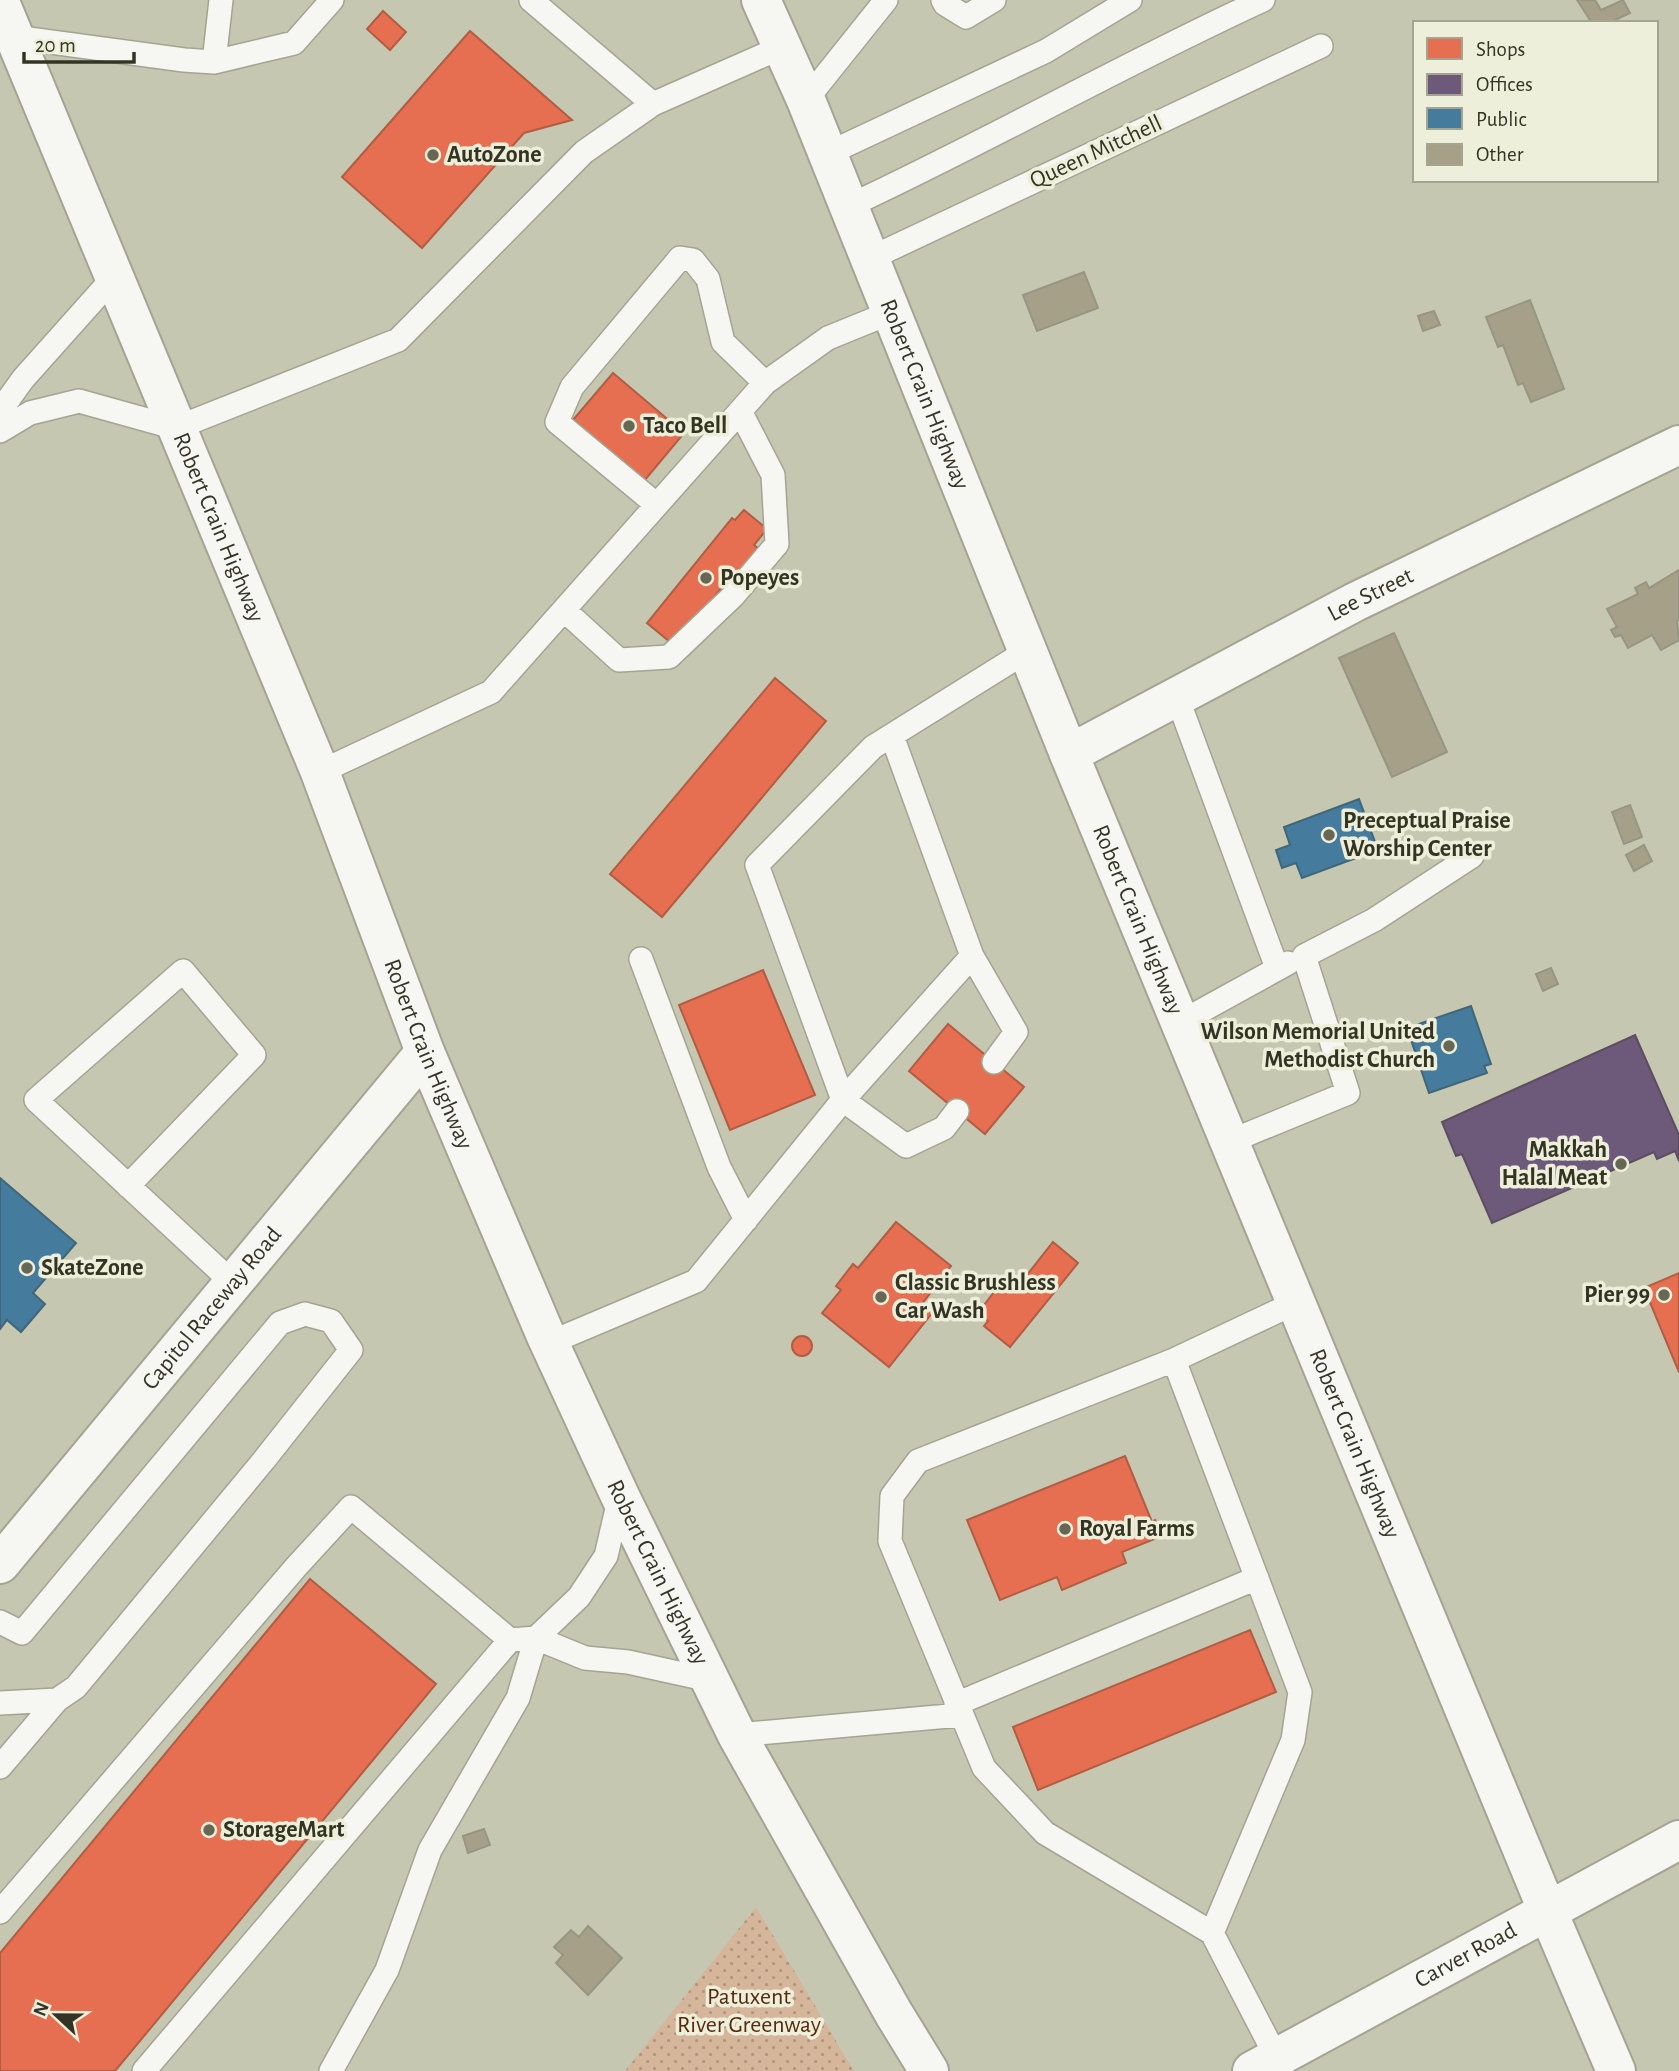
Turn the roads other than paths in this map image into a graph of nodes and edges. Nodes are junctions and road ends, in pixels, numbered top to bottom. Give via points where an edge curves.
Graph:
1 (221, 0) edge
2 (332, 0) edge
3 (531, 0) edge
4 (761, 0) edge
5 (886, 0) edge
6 (943, 0) edge
7 (994, 0) edge
8 (1130, 0) edge
9 (1263, 0) edge
10 (0, 2) edge
11 (14, 37) junction
12 (1321, 46) dead end
13 (782, 47) junction
14 (215, 62) junction
15 (806, 100) junction
16 (653, 104) junction
17 (827, 154) junction
18 (849, 206) junction
19 (871, 258) junction
20 (114, 277) junction
21 (892, 312) junction
22 (765, 383) junction
23 (0, 411) edge
24 (740, 411) junction
25 (176, 428) junction
26 (0, 431) edge
27 (1679, 445) edge
28 (657, 505) junction
29 (564, 610) junction
30 (1027, 651) junction
31 (1177, 697) junction
32 (892, 736) junction
33 (1069, 754) junction
34 (320, 772) junction
35 (1472, 856) dead end
36 (972, 956) junction
37 (1304, 956) junction
38 (641, 959) dead end
39 (1277, 968) junction
40 (1181, 1022) junction
41 (425, 1052) junction
42 (994, 1062) dead end
43 (843, 1100) junction
44 (951, 1119) dead end
45 (1231, 1141) junction
46 (128, 1185) junction
47 (746, 1220) junction
48 (233, 1283) junction
49 (1297, 1302) junction
50 (549, 1343) junction
51 (1174, 1360) junction
52 (620, 1496) junction
53 (0, 1564) edge
54 (1257, 1578) junction
55 (0, 1622) edge
56 (536, 1638) junction
57 (510, 1640) junction
58 (710, 1680) junction
59 (57, 1700) junction
60 (0, 1703) edge
61 (958, 1709) junction
62 (737, 1735) junction
63 (0, 1767) edge
64 (1679, 1840) edge
65 (0, 1912) edge
66 (1548, 1912) junction
67 (1212, 1934) junction
68 (1271, 2067) edge
69 (144, 2071) edge
70 (331, 2071) edge
71 (929, 2071) edge
72 (1616, 2071) edge

1 - 14 lane
2 - 14 lane via 293,43
3 - 16 lane
4 - 13 main road, Robert Crain Highway
5 - 15 lane
6 - 7 lane via 966,17
8 - 17 lane via 1046,51
9 - 18 lane
10 - 11 main road, Robert Crain Highway
11 - 14 lane
11 - 20 main road, Robert Crain Highway
12 - 19 lane, Queen Mitchell
13 - 15 main road, Robert Crain Highway
13 - 16 lane
15 - 17 main road, Robert Crain Highway
16 - 25 lane via 584,152 398,340
17 - 18 main road, Robert Crain Highway
18 - 19 main road, Robert Crain Highway
19 - 21 main road, Robert Crain Highway
20 - 23 lane
20 - 25 main road, Robert Crain Highway
21 - 22 lane via 828,338
21 - 30 main road, Robert Crain Highway
22 - 24 lane
22 - 28 lane via 723,342 708,279 693,260 680,258 572,387 557,422
24 - 28 lane
24 - 29 lane via 773,475 778,544 733,596 669,657 619,660
25 - 26 lane via 79,401 30,413
25 - 34 main road, Robert Crain Highway
27 - 31 main road, Lee Street via 1355,602
28 - 29 lane
29 - 34 lane via 491,692
30 - 32 lane
30 - 33 main road, Robert Crain Highway
31 - 33 main road, Lee Street
31 - 39 lane
32 - 36 lane
32 - 43 lane via 873,747 757,864
33 - 40 main road, Robert Crain Highway
34 - 41 main road, Robert Crain Highway
35 - 37 lane via 1374,920
36 - 42 lane via 1016,1032
36 - 43 lane
37 - 39 lane
37 - 45 lane via 1348,1093
38 - 47 lane via 719,1167
39 - 40 lane
40 - 45 main road, Robert Crain Highway
41 - 48 main road, Capitol Raceway Road
41 - 50 main road, Robert Crain Highway
43 - 44 lane via 906,1146
43 - 47 lane
45 - 49 main road, Robert Crain Highway
46 - 46 lane via 36,1100 183,971 254,1055
46 - 48 lane
47 - 50 lane via 696,1281
48 - 53 main road, Capitol Raceway Road
49 - 51 lane
49 - 66 main road, Robert Crain Highway
50 - 52 main road, Robert Crain Highway
51 - 54 lane
51 - 61 lane via 918,1461 892,1496 890,1541
52 - 56 lane via 606,1556 579,1597
52 - 58 main road, Robert Crain Highway
54 - 61 lane
54 - 67 lane via 1300,1692 1293,1740
55 - 59 lane via 22,1633 279,1323 305,1314 331,1321 351,1350 76,1688
56 - 57 lane
56 - 58 lane via 585,1658 628,1662
56 - 70 lane via 518,1698 430,1850 387,1970
57 - 65 lane via 351,1507
57 - 69 lane
58 - 62 main road, Robert Crain Highway
59 - 60 lane
59 - 63 lane
61 - 62 lane
61 - 67 lane via 984,1768 1045,1833
62 - 71 main road, Robert Crain Highway
64 - 66 main road, Carver Road
66 - 68 main road, Carver Road
66 - 72 main road, Robert Crain Highway
67 - 68 lane

